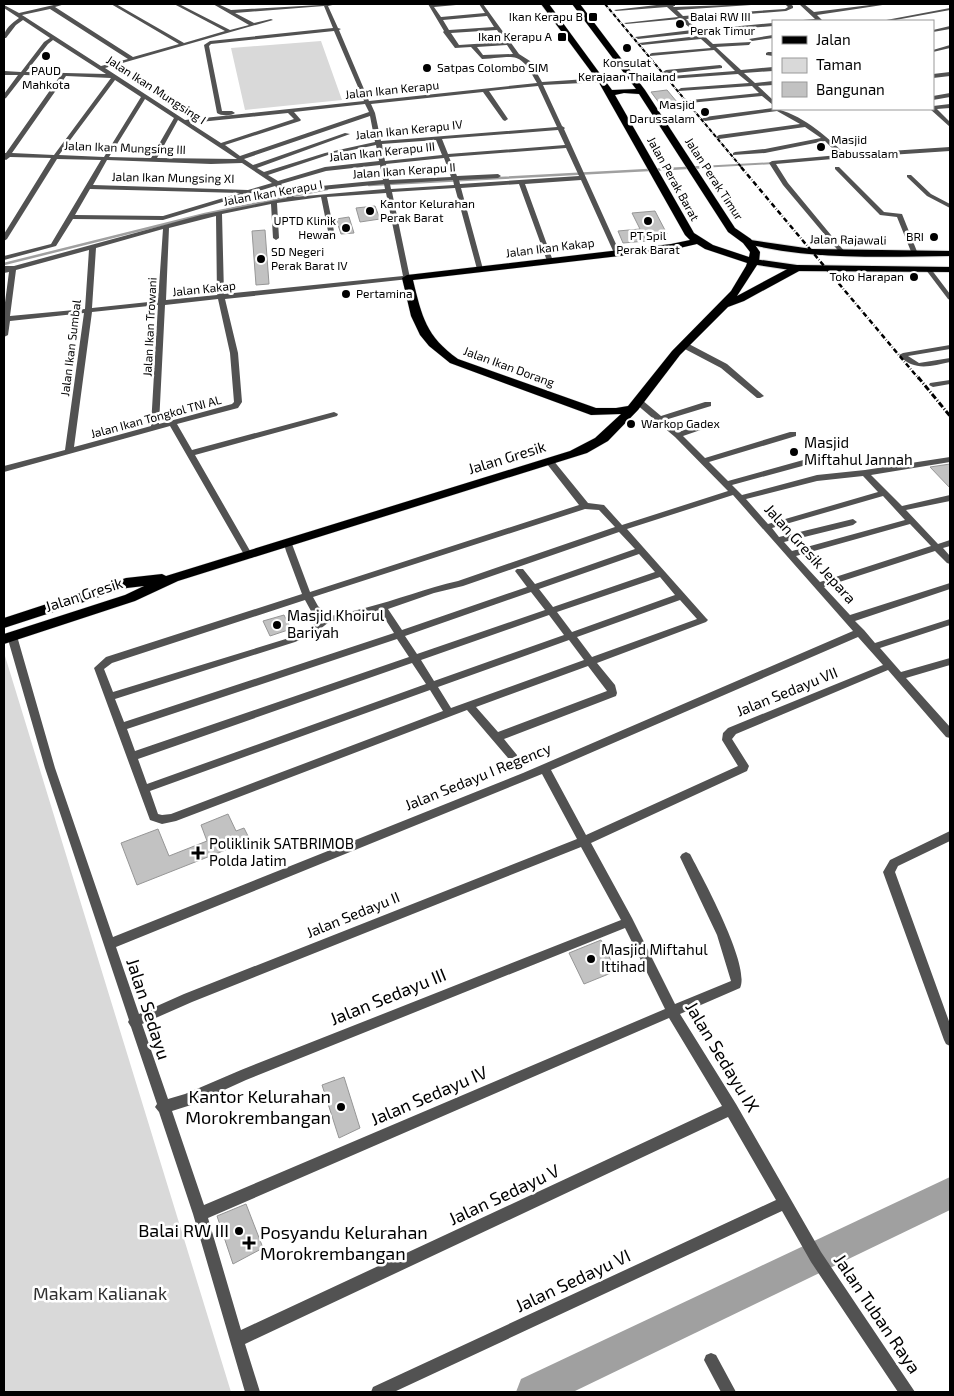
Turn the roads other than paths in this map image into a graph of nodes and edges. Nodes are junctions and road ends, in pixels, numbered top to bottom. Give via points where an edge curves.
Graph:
1 (62, 4) edge
2 (113, 4) edge
3 (176, 4) edge
4 (215, 4) edge
5 (326, 4) edge
6 (335, 4) edge
7 (465, 4) edge
8 (481, 4) edge
9 (545, 4) edge
10 (576, 4) edge
11 (689, 4) edge
12 (741, 4) edge
13 (751, 4) edge
14 (887, 4) edge
15 (431, 5) edge
16 (802, 5) edge
17 (810, 5) edge
18 (4, 6) edge
19 (789, 6) edge
20 (51, 7) junction
21 (671, 8) edge
22 (950, 9) edge
23 (616, 10) dead end
24 (230, 12) junction
25 (750, 13) junction
26 (488, 14) junction
27 (813, 14) junction
28 (620, 15) dead end
29 (20, 17) junction
30 (439, 19) junction
31 (271, 20) dead end
32 (682, 20) junction
33 (820, 20) edge
34 (889, 20) edge
35 (772, 24) edge
36 (254, 25) junction
37 (628, 25) dead end
38 (497, 28) junction
39 (950, 28) edge
40 (338, 29) junction
41 (694, 30) junction
42 (228, 31) junction
43 (934, 31) edge
44 (446, 32) junction
45 (717, 35) dead end
46 (772, 36) edge
47 (4, 37) edge
48 (638, 37) dead end
49 (701, 37) junction
50 (53, 38) junction
51 (508, 42) junction
52 (642, 43) dead end
53 (182, 44) junction
54 (710, 45) junction
55 (473, 46) junction
56 (950, 47) edge
57 (943, 49) junction
58 (648, 50) dead end
59 (934, 52) edge
60 (950, 52) edge
61 (517, 55) junction
62 (652, 55) dead end
63 (132, 59) junction
64 (727, 60) junction
65 (740, 65) dead end
66 (733, 66) junction
67 (100, 68) junction
68 (772, 69) edge
69 (740, 72) junction
70 (4, 73) edge
71 (22, 74) junction
72 (950, 74) edge
73 (64, 75) junction
74 (934, 76) edge
75 (113, 77) junction
76 (671, 78) dead end
77 (602, 80) junction
78 (772, 83) edge
79 (540, 84) junction
80 (752, 84) junction
81 (485, 90) junction
82 (682, 90) dead end
83 (642, 92) junction
84 (610, 93) junction
85 (763, 94) junction
86 (950, 95) edge
87 (4, 97) edge
88 (144, 97) junction
89 (934, 98) edge
90 (771, 100) edge
91 (368, 102) junction
92 (691, 102) dead end
93 (950, 106) edge
94 (934, 108) edge
95 (934, 109) edge
96 (772, 110) edge
97 (780, 110) edge
98 (290, 111) junction
99 (372, 113) junction
100 (177, 117) junction
101 (950, 117) edge
102 (943, 118) junction
103 (505, 119) dead end
104 (705, 119) dead end
105 (185, 122) junction
106 (807, 125) junction
107 (950, 125) edge
108 (562, 128) junction
109 (347, 134) dead end
110 (438, 137) junction
111 (719, 137) dead end
112 (827, 139) junction
113 (377, 143) junction
114 (220, 145) junction
115 (569, 146) junction
116 (950, 149) edge
117 (735, 154) dead end
118 (6, 155) edge
119 (446, 156) junction
120 (844, 156) junction
121 (54, 157) junction
122 (105, 159) junction
123 (154, 160) junction
124 (242, 160) junction
125 (4, 161) edge
126 (383, 162) junction
127 (253, 167) junction
128 (837, 168) dead end
129 (263, 174) junction
130 (498, 176) dead end
131 (582, 176) junction
132 (909, 176) dead end
133 (521, 181) junction
134 (456, 182) junction
135 (276, 183) junction
136 (387, 186) junction
137 (89, 187) junction
138 (256, 191) junction
139 (322, 195) junction
140 (291, 197) junction
141 (274, 202) junction
142 (950, 206) edge
143 (218, 215) junction
144 (72, 217) junction
145 (166, 227) junction
146 (332, 236) dead end
147 (276, 238) dead end
148 (4, 239) edge
149 (747, 240) junction
150 (697, 241) junction
151 (93, 247) junction
152 (617, 253) junction
153 (843, 253) junction
154 (915, 254) junction
155 (950, 254) edge
156 (4, 258) edge
157 (550, 261) junction
158 (754, 262) junction
159 (4, 266) edge
160 (12, 268) junction
161 (797, 268) junction
162 (480, 270) junction
163 (929, 270) junction
164 (950, 270) edge
165 (4, 271) edge
166 (407, 278) junction
167 (221, 298) junction
168 (950, 298) edge
169 (164, 304) junction
170 (722, 306) junction
171 (88, 312) junction
172 (6, 319) edge
173 (4, 335) edge
174 (684, 345) junction
175 (950, 347) edge
176 (950, 360) edge
177 (950, 382) edge
178 (933, 385) dead end
179 (760, 396) dead end
180 (708, 404) dead end
181 (637, 405) junction
182 (595, 412) junction
183 (334, 414) dead end
184 (661, 419) junction
185 (712, 423) dead end
186 (173, 424) junction
187 (155, 428) junction
188 (793, 434) dead end
189 (678, 435) junction
190 (606, 436) junction
191 (69, 452) junction
192 (190, 453) junction
193 (950, 459) edge
194 (814, 460) dead end
195 (704, 461) junction
196 (550, 462) junction
197 (4, 469) edge
198 (865, 473) junction
199 (727, 484) junction
200 (884, 493) junction
201 (737, 495) junction
202 (950, 498) edge
203 (585, 506) junction
204 (900, 509) junction
205 (853, 522) dead end
206 (911, 522) junction
207 (766, 527) junction
208 (621, 528) junction
209 (778, 540) junction
210 (950, 543) edge
211 (288, 544) junction
212 (936, 547) junction
213 (641, 550) junction
214 (791, 554) junction
215 (249, 556) junction
216 (950, 561) edge
217 (520, 571) dead end
218 (660, 573) junction
219 (173, 578) junction
220 (820, 585) junction
221 (950, 586) edge
222 (533, 587) junction
223 (308, 596) junction
224 (682, 596) junction
225 (382, 607) junction
226 (550, 611) junction
227 (327, 619) junction
228 (849, 619) junction
229 (950, 622) edge
230 (4, 623) edge
231 (859, 633) junction
232 (399, 634) junction
233 (573, 636) junction
234 (8, 637) edge
235 (873, 647) junction
236 (414, 658) junction
237 (590, 661) junction
238 (950, 661) edge
239 (889, 666) junction
240 (898, 677) junction
241 (432, 686) junction
242 (109, 697) junction
243 (469, 706) junction
244 (449, 713) junction
245 (120, 727) junction
246 (950, 734) edge
247 (497, 737) junction
248 (512, 755) dead end
249 (131, 757) junction
250 (544, 768) junction
251 (144, 789) junction
252 (950, 836) edge
253 (585, 841) junction
254 (686, 857) dead end
255 (628, 922) junction
256 (108, 944) junction
257 (673, 1013) junction
258 (134, 1022) junction
259 (950, 1040) edge
260 (162, 1107) junction
261 (732, 1109) junction
262 (784, 1203) junction
263 (200, 1214) junction
264 (816, 1257) joint
265 (237, 1340) junction
266 (711, 1360) dead end
267 (252, 1392) edge
268 (378, 1392) edge
269 (729, 1392) edge
270 (907, 1392) edge

1 - 20 street
2 - 53 street
3 - 42 street
4 - 24 street
5 - 6 street
5 - 24 street
5 - 40 street, Jalan Ikan Dorang
7 - 15 street
8 - 26 street
9 - 77 highway, Jalan Perak Barat
10 - 83 highway, Jalan Perak Timur
11 - 21 street
12 - 13 street
12 - 21 street
12 - 25 street
14 - 27 street
15 - 30 street
16 - 17 street
16 - 27 street
18 - 29 street, Jalan Ikan Mungsing I
19 - 25 street
20 - 29 street
20 - 63 street
21 - 23 street
21 - 28 street
21 - 32 street
22 - 34 street
24 - 36 street
25 - 32 street
26 - 30 street
26 - 38 street
27 - 33 street
29 - 47 street
29 - 50 street, Jalan Ikan Mungsing I
30 - 44 street
31 - 36 street
32 - 37 street
32 - 41 street
35 - 41 street
36 - 42 street
38 - 44 street
38 - 51 street
39 - 43 street
40 - 91 street, Jalan Ikan Dorang
40 - 91 street via 210,43 206,46 220,113
41 - 48 street
41 - 49 street
42 - 53 street
44 - 55 street via 456,48
45 - 49 street
46 - 54 street
49 - 52 street
49 - 54 street
50 - 67 street, Jalan Ikan Mungsing I
50 - 71 street
51 - 55 street
51 - 61 street
53 - 63 street
54 - 58 street
54 - 62 street
54 - 64 street
55 - 61 street via 482,57
56 - 57 street
57 - 59 street
57 - 60 street
61 - 79 street via 528,62
63 - 67 street
64 - 66 street
64 - 66 street via 665,69
65 - 66 street
66 - 69 street
67 - 75 street, Jalan Ikan Mungsing I
68 - 69 street
69 - 76 street
69 - 80 street
70 - 71 street
71 - 73 street
71 - 87 street
72 - 74 street
73 - 75 street
73 - 118 street
75 - 88 street, Jalan Ikan Mungsing I
75 - 121 street
77 - 79 street, Jalan Ikan Kerapu
77 - 84 highway, Jalan Perak Barat
78 - 80 street
79 - 81 street, Jalan Ikan Kerapu
79 - 108 street
80 - 82 street
80 - 85 street
81 - 91 street, Jalan Ikan Kerapu
81 - 103 street
83 - 84 highway via 624,90
83 - 149 highway, Jalan Perak Timur via 731,230
84 - 150 highway, Jalan Perak Barat via 690,235
85 - 90 street
85 - 92 street
86 - 89 street
88 - 100 street, Jalan Ikan Mungsing I
88 - 122 street
91 - 98 street, Jalan Ikan Kerapu
91 - 99 street, Jalan Ikan Dorang
93 - 94 street
95 - 102 street
96 - 104 street
97 - 106 street
98 - 105 street, Jalan Ikan Kerapu
98 - 114 street via 298,120
99 - 113 street, Jalan Ikan Dorang
99 - 124 street
100 - 105 street, Jalan Ikan Mungsing I
100 - 123 street
101 - 102 street
102 - 107 street
105 - 114 street, Jalan Ikan Mungsing I
106 - 111 street
106 - 112 street
108 - 110 street, Jalan Ikan Kerapu IV
108 - 115 street
109 - 127 street
110 - 113 street, Jalan Ikan Kerapu IV
110 - 119 street
112 - 117 street
112 - 120 street
113 - 126 street, Jalan Ikan Dorang
113 - 129 street, Jalan Ikan Kerapu IV via 327,154
114 - 124 street, Jalan Ikan Mungsing I
115 - 119 street, Jalan Ikan Kerapu III
115 - 131 street
116 - 120 street
118 - 121 street, Jalan Ikan Mungsing III
118 - 125 street
119 - 126 street, Jalan Ikan Kerapu III
119 - 134 street
120 - 153 street via 773,163 785,184
121 - 122 street, Jalan Ikan Mungsing III
121 - 148 street
122 - 123 street, Jalan Ikan Mungsing III
122 - 137 street
123 - 124 street, Jalan Ikan Mungsing III
124 - 127 street, Jalan Ikan Mungsing I
126 - 135 street, Jalan Ikan Kerapu III via 325,169
126 - 136 street, Jalan Ikan Dorang
127 - 129 street, Jalan Ikan Mungsing I
128 - 154 street via 882,214 900,215
129 - 135 street, Jalan Ikan Mungsing I
130 - 134 street, Jalan Ikan Kerapu II
131 - 133 street, Jalan Ikan Kerapu I
131 - 152 street
132 - 142 street via 929,195
133 - 134 street, Jalan Ikan Kerapu I
133 - 157 street
134 - 136 street, Jalan Ikan Kerapu I
134 - 162 street
135 - 138 street, Jalan Ikan Kerapu III
135 - 140 street, Jalan Ikan Mungsing I
136 - 139 street, Jalan Ikan Kerapu I
136 - 166 street, Jalan Ikan Dorang
137 - 138 street, Jalan Ikan Mungsing XI
137 - 144 street
138 - 144 street, Jalan Ikan Kerapu III via 163,218
139 - 140 street, Jalan Ikan Kerapu I
139 - 146 street
140 - 141 street, Jalan Ikan Kerapu I
141 - 143 street, Jalan Ikan Kerapu I
141 - 147 street
143 - 145 street, Jalan Ikan Kerapu I
143 - 167 street
144 - 156 street via 54,245
145 - 151 street, Jalan Ikan Kerapu I
145 - 169 street, Jalan Ikan Trowani
149 - 153 main road, Jalan Rajawali via 789,250
149 - 158 highway via 754,252
150 - 152 highway, Jalan Ikan Kakap
150 - 158 highway, Jalan Perak Barat
151 - 160 street, Jalan Ikan Kerapu I
151 - 171 street, Jalan Ikan Sumbal
152 - 157 highway, Jalan Ikan Kakap
153 - 154 main road, Jalan Rajawali
154 - 155 main road, Jalan Rajawali
157 - 162 highway, Jalan Ikan Kakap
158 - 161 main road, Jalan Rajawali
158 - 170 highway, Jalan Gresik
159 - 160 street
160 - 165 street, Jalan Ikan Kerapu I
160 - 172 street
161 - 163 main road, Jalan Rajawali
161 - 170 highway
162 - 166 highway, Jalan Ikan Kakap
163 - 164 main road, Jalan Rajawali
163 - 168 street
166 - 167 street, Jalan Kakap
166 - 182 highway, Jalan Ikan Dorang via 420,327 425,338 437,350 454,362
167 - 169 street, Jalan Kakap
167 - 186 street, Jalan Ikan Tongkol TNI AL via 234,354 238,402 230,409
169 - 171 street, Jalan Kakap
169 - 187 street, Jalan Ikan Trowani
170 - 174 highway, Jalan Gresik
171 - 172 street, Jalan Kakap
171 - 191 street, Jalan Ikan Sumbal
172 - 173 street
174 - 179 street via 724,366
174 - 181 highway, Jalan Gresik
175 - 176 street via 903,354 916,366
177 - 178 street
180 - 184 street
181 - 182 highway, Jalan Ikan Dorang via 616,412
181 - 184 street, Jalan Gresik Jepara
181 - 190 highway, Jalan Gresik
182 - 190 highway via 604,423
183 - 192 street
184 - 189 street, Jalan Gresik Jepara
185 - 189 street
186 - 187 street, Jalan Ikan Tongkol TNI AL
186 - 192 street
187 - 191 street, Jalan Ikan Tongkol TNI AL
188 - 195 street
189 - 195 street, Jalan Gresik Jepara
190 - 196 highway, Jalan Gresik via 582,451
191 - 197 street, Jalan Ikan Tongkol TNI AL
192 - 215 street
193 - 198 street
194 - 199 street
195 - 199 street, Jalan Gresik Jepara
196 - 203 street
196 - 211 highway, Jalan Gresik
198 - 200 street
198 - 201 street via 817,478
199 - 201 street, Jalan Gresik Jepara
200 - 204 street
200 - 207 street
201 - 207 street, Jalan Gresik Jepara
201 - 208 street
202 - 204 street
203 - 208 street via 601,507
203 - 223 street
204 - 206 street
205 - 209 street
206 - 212 street
206 - 214 street
207 - 209 street, Jalan Gresik Jepara
208 - 213 street
208 - 225 street via 460,584
209 - 214 street, Jalan Gresik Jepara
210 - 212 street
211 - 215 highway, Jalan Gresik
211 - 223 street
212 - 216 street
212 - 220 street
213 - 218 street
213 - 222 street
214 - 220 street, Jalan Gresik Jepara
215 - 219 highway, Jalan Gresik
217 - 222 street
218 - 224 street
218 - 226 street
219 - 230 highway, Jalan Gresik via 126,583
219 - 234 highway, Jalan Gresik via 130,598
220 - 228 street, Jalan Gresik Jepara
221 - 228 street
222 - 226 street
222 - 232 street
223 - 227 street via 318,616
223 - 242 street via 109,660 99,668
224 - 233 street
224 - 237 street via 703,620
225 - 227 street
225 - 232 street
226 - 233 street
226 - 236 street
227 - 242 street via 312,631 292,640
228 - 231 street, Jalan Gresik Jepara
229 - 235 street
231 - 235 street, Jalan Gresik Jepara
231 - 250 street, Jalan Sedayu I Regency
232 - 236 street
232 - 245 street
233 - 237 street
233 - 241 street
234 - 256 street, Jalan Sedayu
235 - 239 street, Jalan Gresik Jepara
236 - 241 street
236 - 249 street
237 - 243 street
237 - 247 street via 612,688 612,693
238 - 240 street
239 - 240 street, Jalan Gresik Jepara
239 - 253 street, Jalan Sedayu VII via 732,731 727,740 744,768
240 - 246 street, Jalan Gresik Jepara
241 - 244 street
241 - 251 street
242 - 245 street
243 - 244 street
243 - 247 street
244 - 251 street via 172,818 162,820 154,817
245 - 249 street
247 - 248 street
249 - 251 street
250 - 253 street, Jalan Sedayu IX
250 - 256 street, Jalan Sedayu I Regency
252 - 259 street via 894,863 889,872
253 - 255 street, Jalan Sedayu IX
253 - 258 street, Jalan Sedayu II
254 - 257 street, Jalan Sedayu IV via 721,930 737,982
255 - 257 street, Jalan Sedayu IX
255 - 260 street, Jalan Sedayu III
256 - 258 street, Jalan Sedayu
257 - 261 street, Jalan Sedayu IX
257 - 263 street, Jalan Sedayu IV
258 - 260 street, Jalan Sedayu
260 - 263 street, Jalan Sedayu
261 - 262 street, Jalan Sedayu IX
261 - 265 street, Jalan Sedayu V
262 - 264 street, Jalan Sedayu IX
262 - 268 street, Jalan Sedayu VI
263 - 265 street, Jalan Sedayu
264 - 270 street, Jalan Tuban Raya
265 - 267 street, Jalan Sedayu
266 - 269 street

